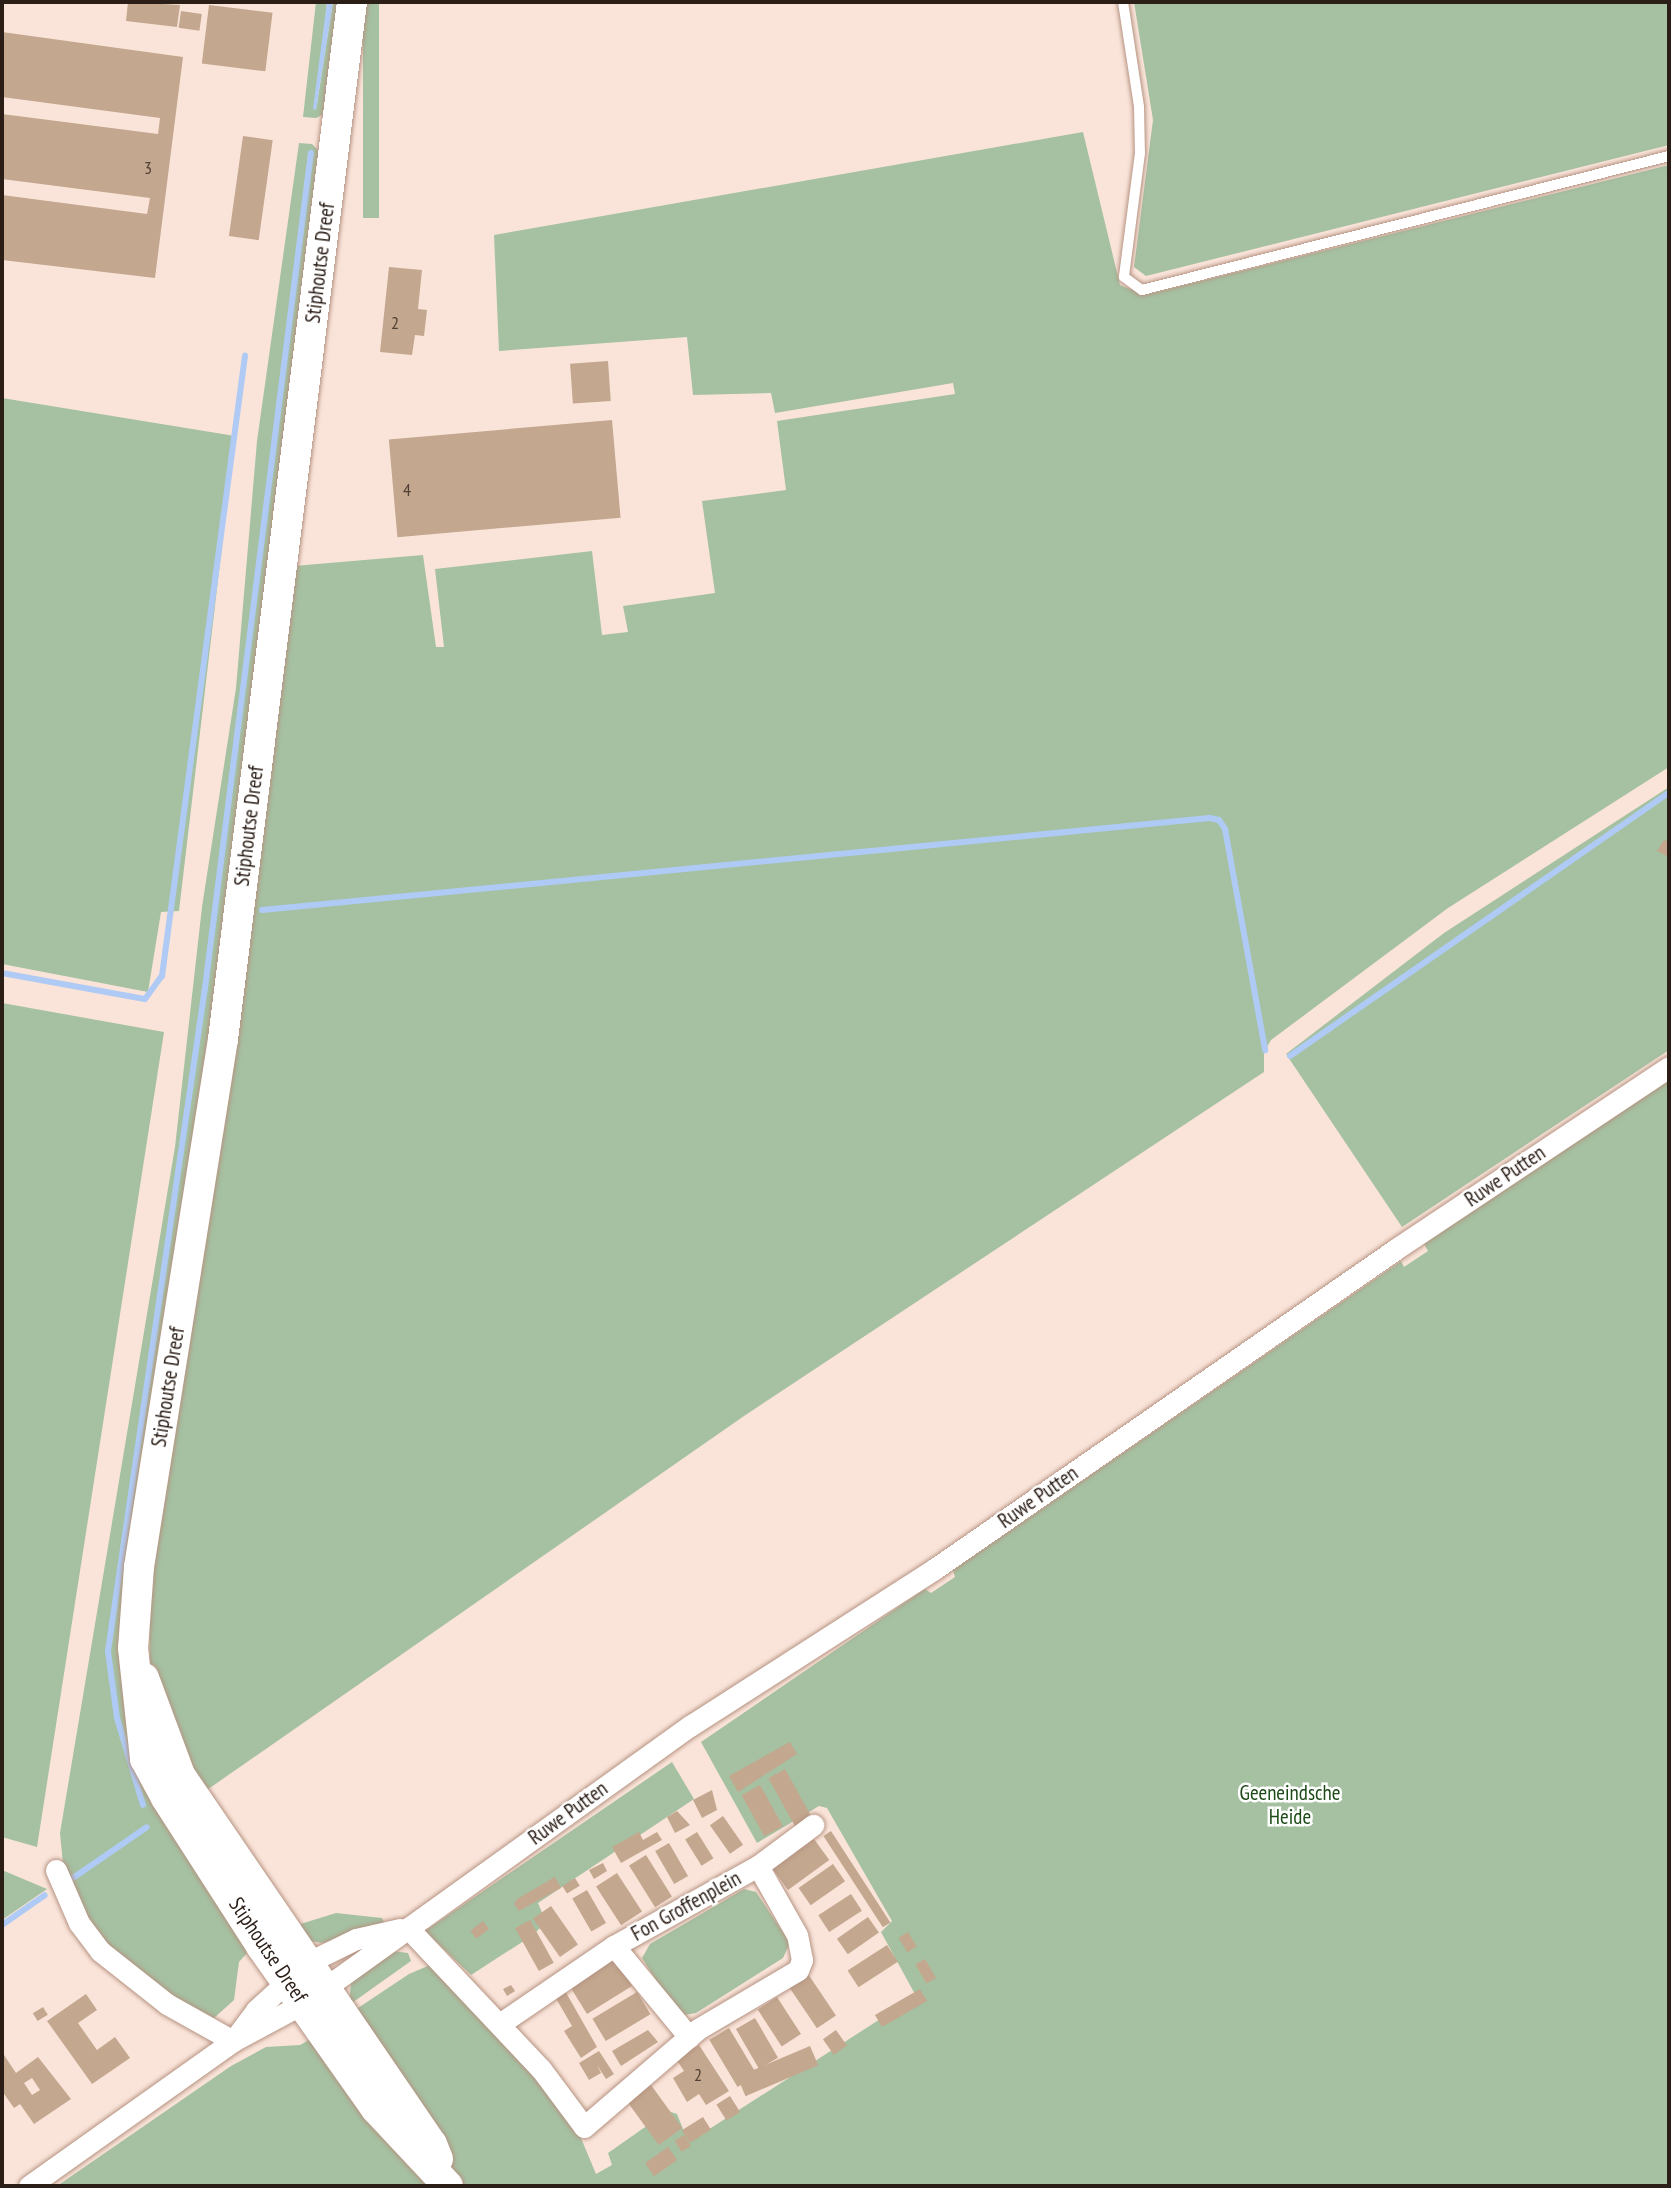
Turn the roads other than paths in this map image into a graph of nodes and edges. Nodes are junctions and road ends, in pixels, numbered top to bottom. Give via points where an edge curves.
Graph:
1 (352, 2) edge
2 (1123, 2) edge
3 (1669, 156) edge
4 (1669, 1067) edge
5 (813, 1825) dead end
6 (758, 1866) junction
7 (55, 1870) dead end
8 (408, 1928) junction
9 (614, 1946) junction
10 (306, 1983) junction
11 (501, 2023) junction
12 (689, 2037) junction
13 (233, 2041) junction
14 (29, 2186) edge
15 (448, 2186) edge

1 - 10 main road, Stiphoutse Dreef via 223,1039 139,1567 133,1648 145,1759
2 - 3 lane via 1140,130 1124,277 1142,290
4 - 8 street, Ruwe Putten via 1396,1249 933,1570 690,1726
5 - 6 street, Fon Groffenplein
6 - 9 street, Fon Groffenplein
6 - 12 street, Fon Groffenplein via 797,1935 802,1960 798,1970
7 - 13 street via 79,1923 100,1951 167,2004
8 - 10 street, Ruwe Putten
8 - 11 street
9 - 11 street, Fon Groffenplein
9 - 12 street, Fon Groffenplein
10 - 13 street, Ruwe Putten
10 - 15 main road, Stiphoutse Dreef via 432,2144
11 - 12 street, Fon Groffenplein via 584,2127
13 - 14 street, Ruwe Putten

